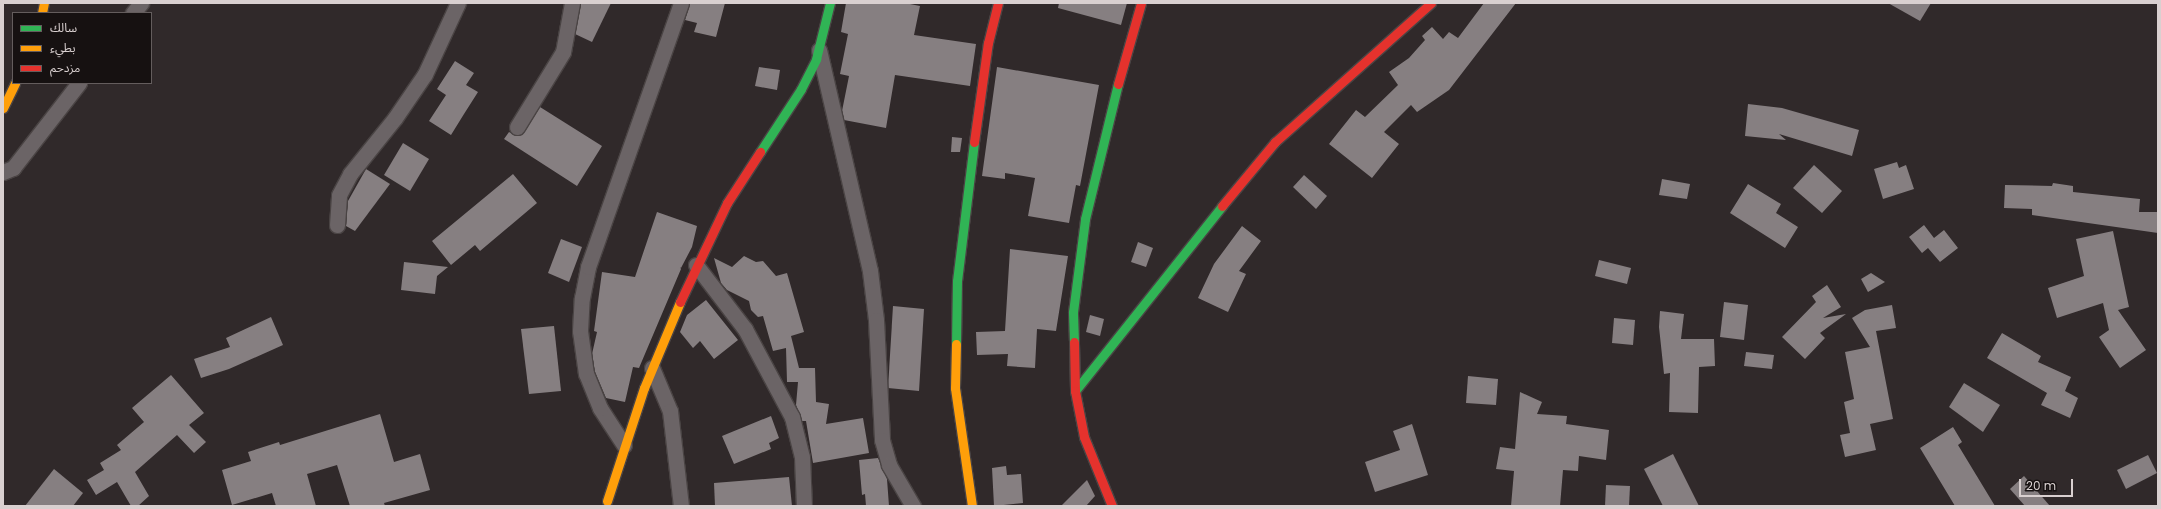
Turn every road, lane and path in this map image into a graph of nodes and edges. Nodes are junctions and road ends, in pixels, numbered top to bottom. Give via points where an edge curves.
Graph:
1 (141, 3) edge
2 (458, 3) edge
3 (572, 3) edge
4 (681, 3) edge
5 (830, 3) edge
6 (998, 3) edge
7 (1141, 3) edge
8 (1431, 3) edge
9 (134, 12) edge
10 (819, 50) junction
11 (15, 84) edge
12 (78, 84) edge
13 (3, 108) edge
14 (517, 127) dead end
15 (3, 172) edge
16 (337, 225) dead end
17 (696, 266) junction
18 (652, 368) junction
19 (1075, 390) junction
20 (624, 445) junction
21 (607, 501) dead end
22 (681, 506) edge
23 (804, 506) edge
24 (913, 506) edge
25 (972, 506) edge
26 (1112, 506) edge

1 - 9 street
2 - 16 street via 425,74 395,118 350,174 339,195
3 - 14 street via 563,52
4 - 20 street via 588,267 582,298 580,331 586,374 600,408
5 - 10 street
6 - 25 street via 988,43 957,281 955,388
7 - 19 street via 1112,103 1085,218 1073,312
8 - 19 street via 1276,142 1185,249
10 - 17 street via 801,89 727,204
10 - 24 street via 870,271 876,320 882,440 889,465
11 - 13 street
12 - 15 street via 13,168
17 - 18 street
17 - 23 street via 745,329 792,417 802,457
18 - 20 street
18 - 22 street via 670,411
19 - 26 street via 1084,437
20 - 21 street

